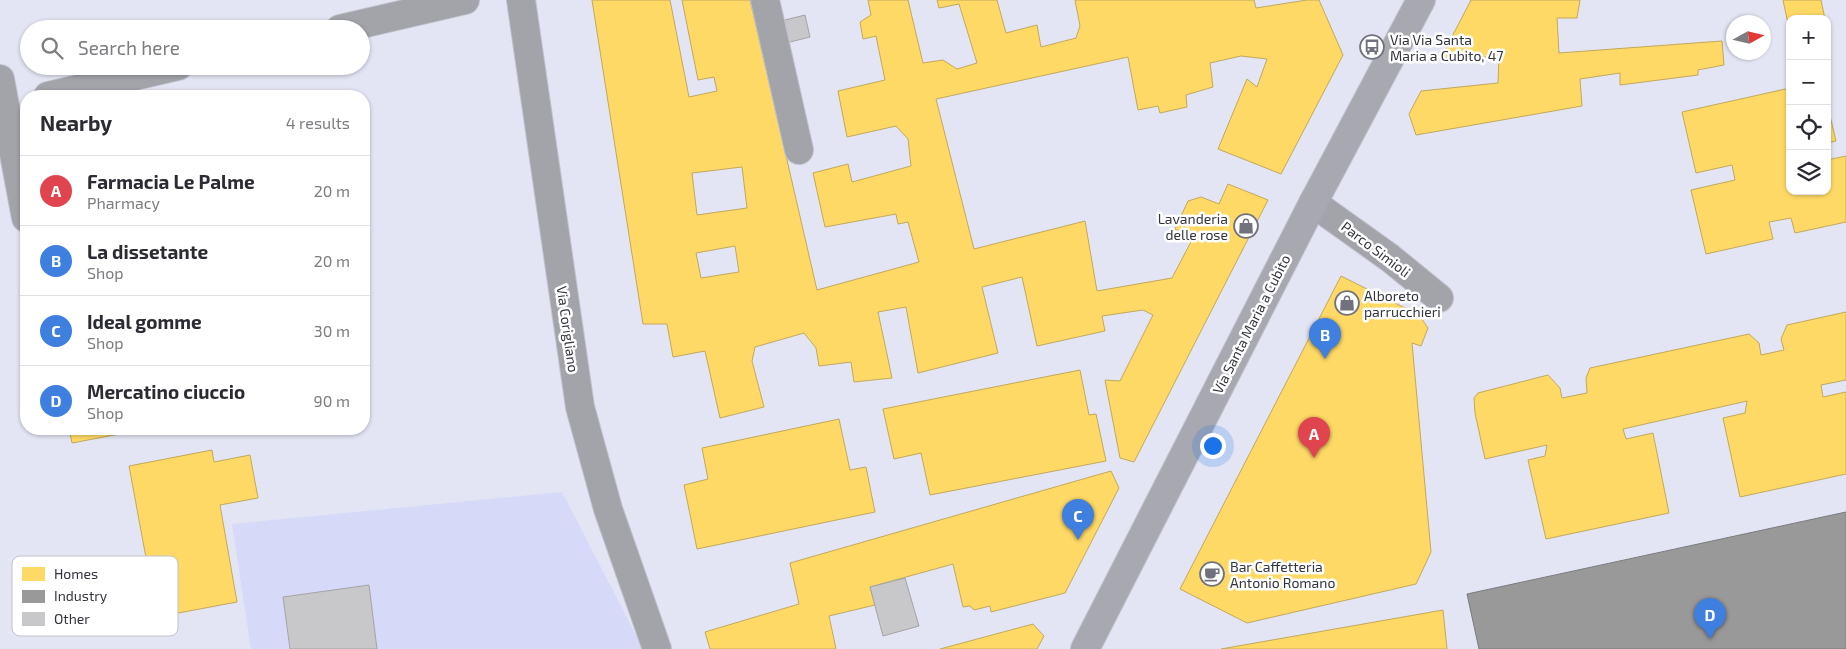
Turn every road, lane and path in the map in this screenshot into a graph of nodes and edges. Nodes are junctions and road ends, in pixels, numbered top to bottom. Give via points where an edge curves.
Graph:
1 (465, 0) edge
2 (521, 0) edge
3 (765, 0) edge
4 (1421, 0) edge
5 (370, 22) edge
6 (139, 75) edge
7 (0, 79) edge
8 (74, 90) edge
9 (16, 104) edge
10 (20, 150) edge
11 (798, 150) dead end
12 (1313, 203) junction
13 (1439, 298) dead end
14 (657, 649) edge
15 (1085, 649) edge

1 - 5 street
2 - 14 street, Via Corigliano via 580,407 608,509
3 - 11 street
4 - 12 main road, Via Santa Maria a Cubito
6 - 8 street
7 - 9 street
9 - 10 street
12 - 13 street, Parco Simioli
12 - 15 main road, Via Santa Maria a Cubito

